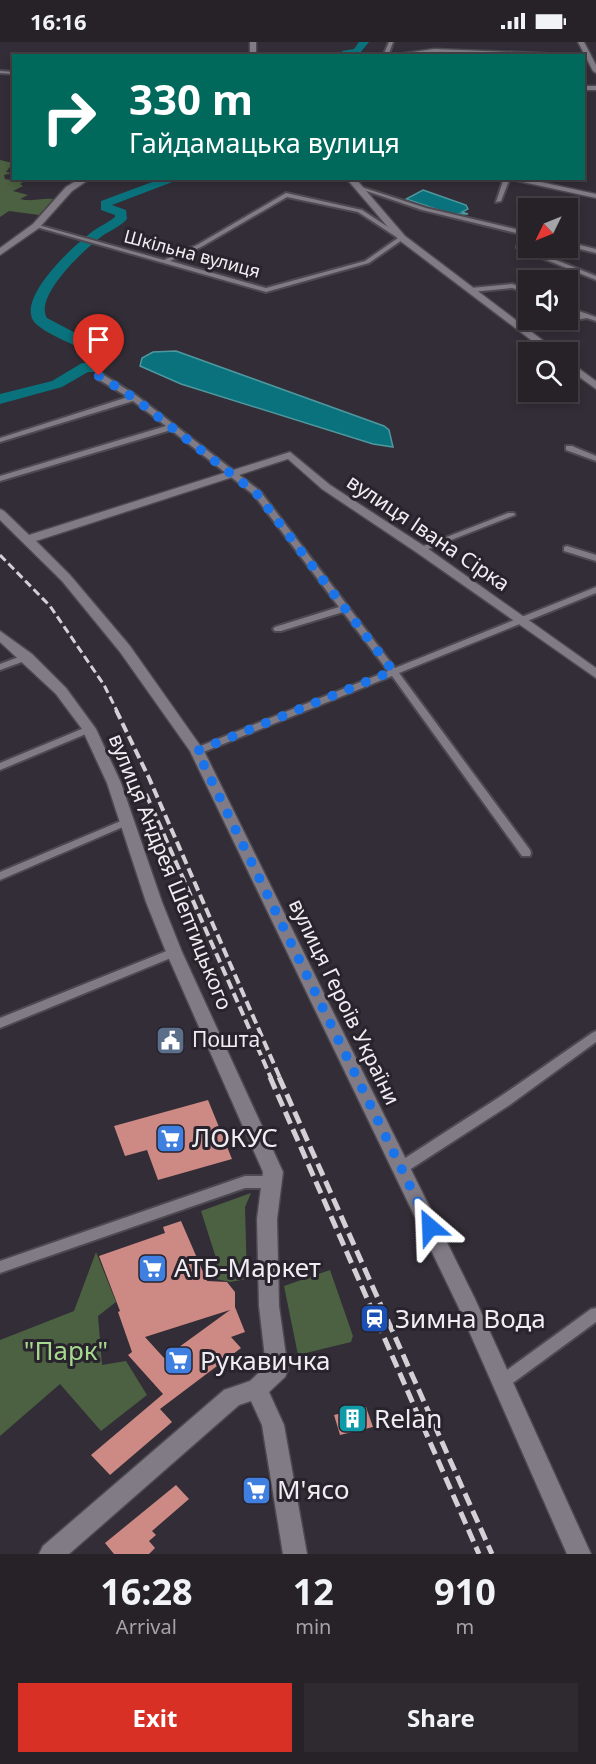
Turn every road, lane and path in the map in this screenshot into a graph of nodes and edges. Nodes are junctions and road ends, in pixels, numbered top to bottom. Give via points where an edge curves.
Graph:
1 (581, 42) edge
2 (405, 54) edge
3 (491, 54) edge
4 (586, 57) edge
5 (596, 71) edge
6 (84, 180) edge
7 (352, 180) edge
8 (506, 180) edge
9 (517, 180) edge
10 (357, 186) junction
11 (596, 196) edge
12 (498, 201) dead end
13 (36, 226) junction
14 (518, 232) edge
15 (402, 238) junction
16 (578, 247) edge
17 (596, 251) edge
18 (0, 252) edge
19 (546, 258) edge
20 (164, 262) junction
21 (596, 278) edge
22 (518, 288) edge
23 (471, 290) junction
24 (578, 314) edge
25 (585, 317) junction
26 (578, 318) edge
27 (596, 318) edge
28 (518, 325) edge
29 (525, 330) edge
30 (540, 342) edge
31 (578, 372) edge
32 (99, 376) dead end
33 (596, 386) edge
34 (134, 398) junction
35 (172, 427) junction
36 (0, 440) edge
37 (569, 448) dead end
38 (596, 459) edge
39 (232, 472) junction
40 (0, 479) edge
41 (0, 513) edge
42 (511, 515) dead end
43 (27, 540) junction
44 (420, 549) junction
45 (567, 549) dead end
46 (596, 558) edge
47 (596, 590) edge
48 (345, 608) junction
49 (520, 620) junction
50 (278, 629) dead end
51 (0, 635) edge
52 (27, 657) junction
53 (0, 667) edge
54 (393, 671) junction
55 (596, 674) edge
56 (89, 729) junction
57 (197, 751) junction
58 (0, 767) edge
59 (128, 821) junction
60 (526, 853) dead end
61 (0, 876) edge
62 (174, 952) junction
63 (0, 1023) edge
64 (596, 1036) edge
65 (401, 1168) junction
66 (274, 1182) junction
67 (0, 1267) edge
68 (596, 1314) edge
69 (501, 1383) junction
70 (257, 1389) junction
71 (51, 1554) edge
72 (295, 1554) edge
73 (579, 1554) edge

1 - 4 street
2 - 3 street
4 - 5 street
6 - 13 street via 64,193
7 - 10 street
8 - 12 street
9 - 11 street
10 - 14 street via 424,209
10 - 15 street
13 - 18 street
13 - 20 street, Шкільна вулиця
15 - 20 street, Шкільна вулиця via 368,262 266,290
15 - 20 street via 360,211 286,195
15 - 23 street
16 - 17 street
19 - 21 street
22 - 23 street
23 - 28 street
24 - 25 street
25 - 26 street
25 - 27 street
29 - 30 street
31 - 33 street
32 - 34 street
34 - 35 street
34 - 36 street
35 - 39 street
35 - 40 street
37 - 38 street
39 - 43 street, вулиця Івана Сірка
39 - 44 street, вулиця Івана Сірка via 281,455 296,457 326,487
39 - 48 street via 257,494
41 - 43 street, вулиця Героїв України
42 - 44 street
43 - 57 street, вулиця Героїв України via 66,578 124,649
44 - 49 street, вулиця Івана Сірка
45 - 46 street
47 - 49 street
48 - 50 street
48 - 54 street
49 - 54 street
49 - 55 street, вулиця Івана Сірка
51 - 52 street, вулиця Андрея Шептицького
52 - 53 street
52 - 56 street, вулиця Андрея Шептицького via 61,691
54 - 57 street
54 - 60 street
56 - 58 street
56 - 59 street, вулиця Андрея Шептицького
57 - 65 street, вулиця Героїв України
59 - 61 street
59 - 62 street, вулиця Андрея Шептицького
62 - 63 street
62 - 66 street, вулиця Андрея Шептицького via 273,1172
64 - 65 street
65 - 69 street, вулиця Героїв України
66 - 67 street via 245,1182
66 - 70 street, вулиця Андрея Шептицького via 267,1219 269,1306 277,1370
68 - 69 street
69 - 73 street, вулиця Героїв України
70 - 71 street via 232,1396
70 - 72 street via 273,1425

